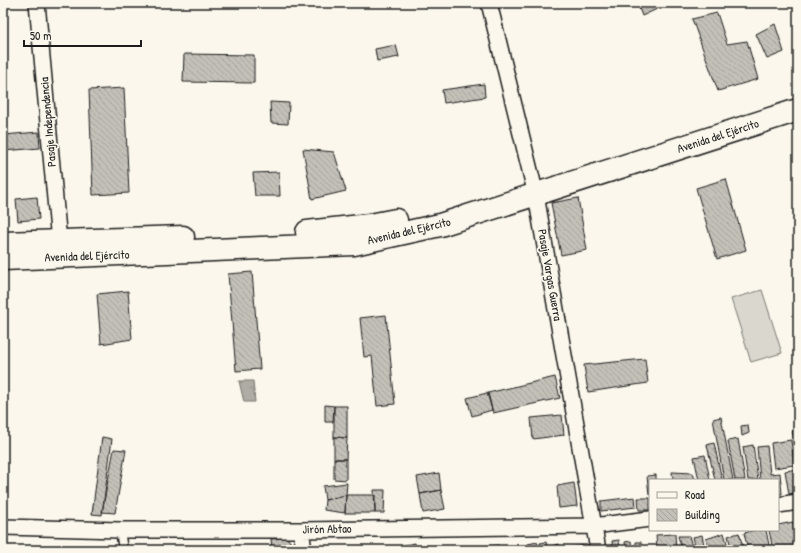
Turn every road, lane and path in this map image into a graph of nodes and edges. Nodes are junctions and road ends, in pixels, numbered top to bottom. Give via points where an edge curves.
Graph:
1 (37, 3) edge
2 (489, 3) edge
3 (798, 96) edge
4 (798, 110) edge
5 (534, 188) junction
6 (59, 242) junction
7 (10, 251) edge
8 (798, 502) edge
9 (779, 505) edge
10 (649, 520) edge
11 (593, 526) junction
12 (3, 527) edge
13 (120, 530) junction
14 (301, 530) junction
15 (123, 550) edge
16 (304, 550) edge
17 (598, 550) edge

1 - 6 street, Pasaje Independencia
2 - 5 street, Pasaje Vargas Guerra
3 - 5 main road, Avenida del Ejército
4 - 5 main road, Avenida del Ejército
5 - 6 main road, Avenida del Ejército via 362,226 318,232
5 - 7 main road, Avenida del Ejército via 440,225 354,244
5 - 11 street, Pasaje Vargas Guerra
6 - 7 main road, Avenida del Ejército
8 - 9 street
10 - 11 street, Jirón Abtao
11 - 14 street, Jirón Abtao
11 - 17 street, Pasaje Vargas Guerra
12 - 13 street, Jirón Abtao
13 - 14 street, Jirón Abtao
13 - 15 lane
14 - 16 street

